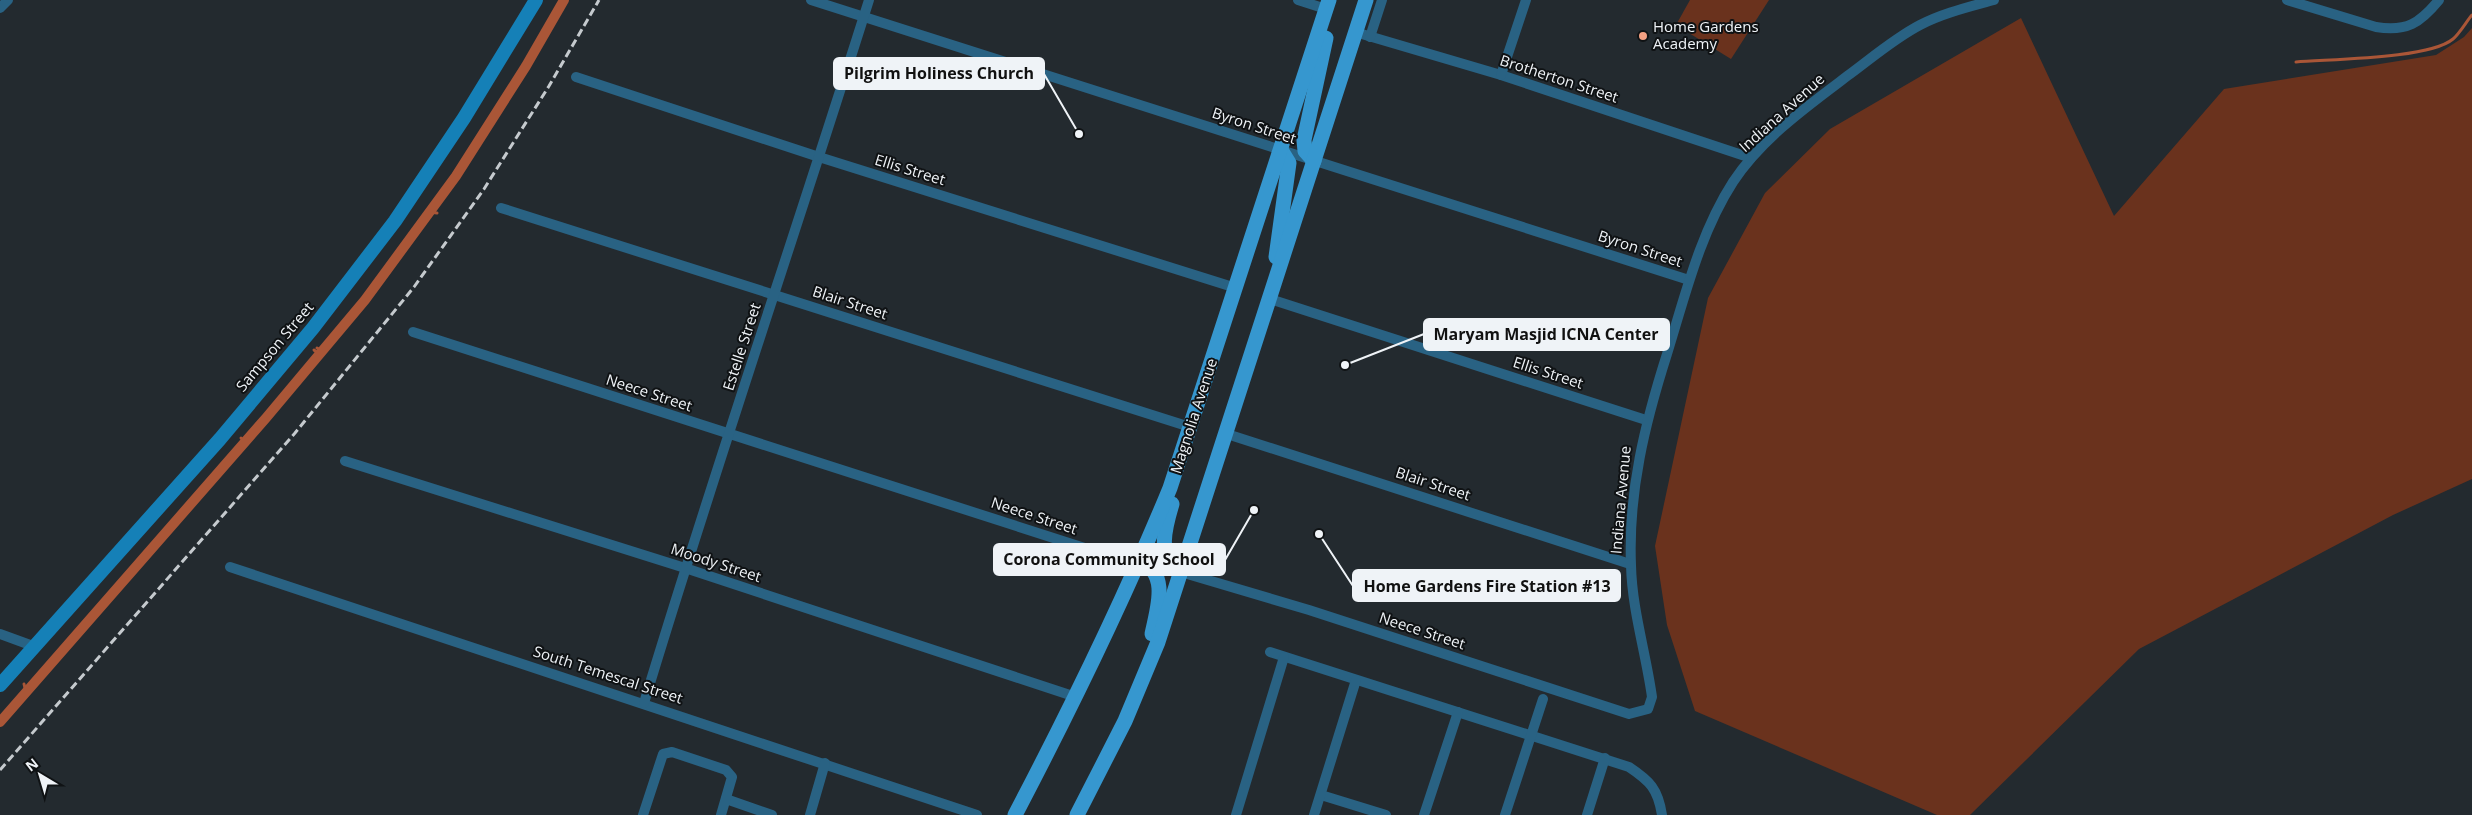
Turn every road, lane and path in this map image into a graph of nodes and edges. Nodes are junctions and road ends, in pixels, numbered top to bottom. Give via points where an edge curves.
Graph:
1 (8, 0) edge
2 (536, 0) edge
3 (811, 0) edge
4 (869, 0) edge
5 (1298, 0) edge
6 (1366, 0) edge
7 (1382, 0) edge
8 (1526, 0) edge
9 (1994, 0) edge
10 (2287, 0) edge
11 (2440, 0) edge
12 (1327, 4) edge
13 (0, 8) edge
14 (863, 18) junction
15 (1363, 35) junction
16 (1501, 75) junction
17 (576, 77) dead end
18 (1281, 150) junction
19 (819, 157) junction
20 (1751, 158) junction
21 (1314, 161) junction
22 (501, 208) dead end
23 (1689, 280) junction
24 (1236, 288) junction
25 (775, 295) junction
26 (1270, 298) junction
27 (413, 332) dead end
28 (1646, 420) junction
29 (1190, 427) junction
30 (1227, 434) junction
31 (729, 435) junction
32 (1184, 449) junction
33 (345, 461) dead end
34 (1140, 560) junction
35 (1630, 564) junction
36 (230, 567) dead end
37 (684, 568) junction
38 (1180, 573) junction
39 (0, 634) edge
40 (33, 646) junction
41 (1270, 652) dead end
42 (1284, 657) junction
43 (1145, 674) junction
44 (1356, 680) junction
45 (0, 685) edge
46 (1076, 698) junction
47 (1543, 699) dead end
48 (644, 703) junction
49 (1648, 709) joint
50 (1458, 712) junction
51 (1530, 735) junction
52 (1605, 758) junction
53 (825, 763) junction
54 (1321, 795) junction
55 (726, 799) junction
56 (643, 815) edge
57 (721, 815) edge
58 (772, 815) edge
59 (810, 815) edge
60 (977, 815) edge
61 (1015, 815) edge
62 (1077, 815) edge
63 (1236, 815) edge
64 (1314, 815) edge
65 (1386, 815) edge
66 (1424, 815) edge
67 (1505, 815) edge
68 (1587, 815) edge
69 (1662, 815) edge

1 - 13 street
2 - 40 street, Sampson Street via 464,118 395,221 313,328 213,446
3 - 14 street, Byron Street
4 - 14 street, Estelle Street
5 - 12 street
6 - 15 main road
7 - 15 street
8 - 16 street
9 - 20 street, Indiana Avenue via 1939,17 1902,36 1821,96
10 - 11 street via 2390,30 2401,29 2420,20
12 - 18 main road, Magnolia Avenue
12 - 21 main road via 1329,25 1304,140 1305,150
14 - 18 street, Byron Street
14 - 19 street, Estelle Street
15 - 16 street, Brotherton Street
15 - 21 main road
16 - 20 street, Brotherton Street
17 - 19 street, Ellis Street
18 - 21 street, Byron Street
18 - 24 main road, Magnolia Avenue
18 - 26 main road via 1289,163
19 - 24 street, Ellis Street
19 - 25 street, Estelle Street
20 - 23 street, Indiana Avenue via 1725,196
21 - 23 street, Byron Street
21 - 26 main road
22 - 25 street, Blair Street
23 - 28 street, Indiana Avenue
24 - 29 main road, Magnolia Avenue
25 - 29 street, Blair Street
25 - 31 street, Estelle Street
26 - 28 street, Ellis Street
26 - 30 main road
27 - 31 street, Neece Street
28 - 35 street, Indiana Avenue
29 - 32 main road, Magnolia Avenue
30 - 35 street, Blair Street
30 - 38 main road
31 - 34 street, Neece Street via 1122,560
31 - 37 street, Estelle Street
32 - 34 main road, Magnolia Avenue
32 - 38 main road via 1165,533 1167,562
33 - 37 street, Moody Street
34 - 38 street, Neece Street
34 - 43 main road via 1156,572 1159,587
34 - 46 main road, Magnolia Avenue
35 - 49 street, Indiana Avenue via 1651,690
36 - 48 street, South Temescal Street
37 - 46 street, Moody Street
37 - 48 street, Estelle Street
38 - 43 main road
38 - 49 street, Neece Street via 1309,610 1628,714
39 - 40 street
40 - 45 street, Sampson Street
41 - 42 street
42 - 44 street
42 - 63 street
43 - 62 main road via 1108,757
44 - 50 street
44 - 54 street
46 - 61 main road, Magnolia Avenue
47 - 51 street
48 - 53 street, South Temescal Street
50 - 51 street
50 - 66 street
51 - 52 street
51 - 67 street
52 - 68 street
52 - 69 street via 1647,779 1659,797
53 - 59 street
53 - 60 street, South Temescal Street
54 - 64 street
54 - 65 street
55 - 56 street via 732,777 726,770 672,752 663,754
55 - 57 street
55 - 58 street

